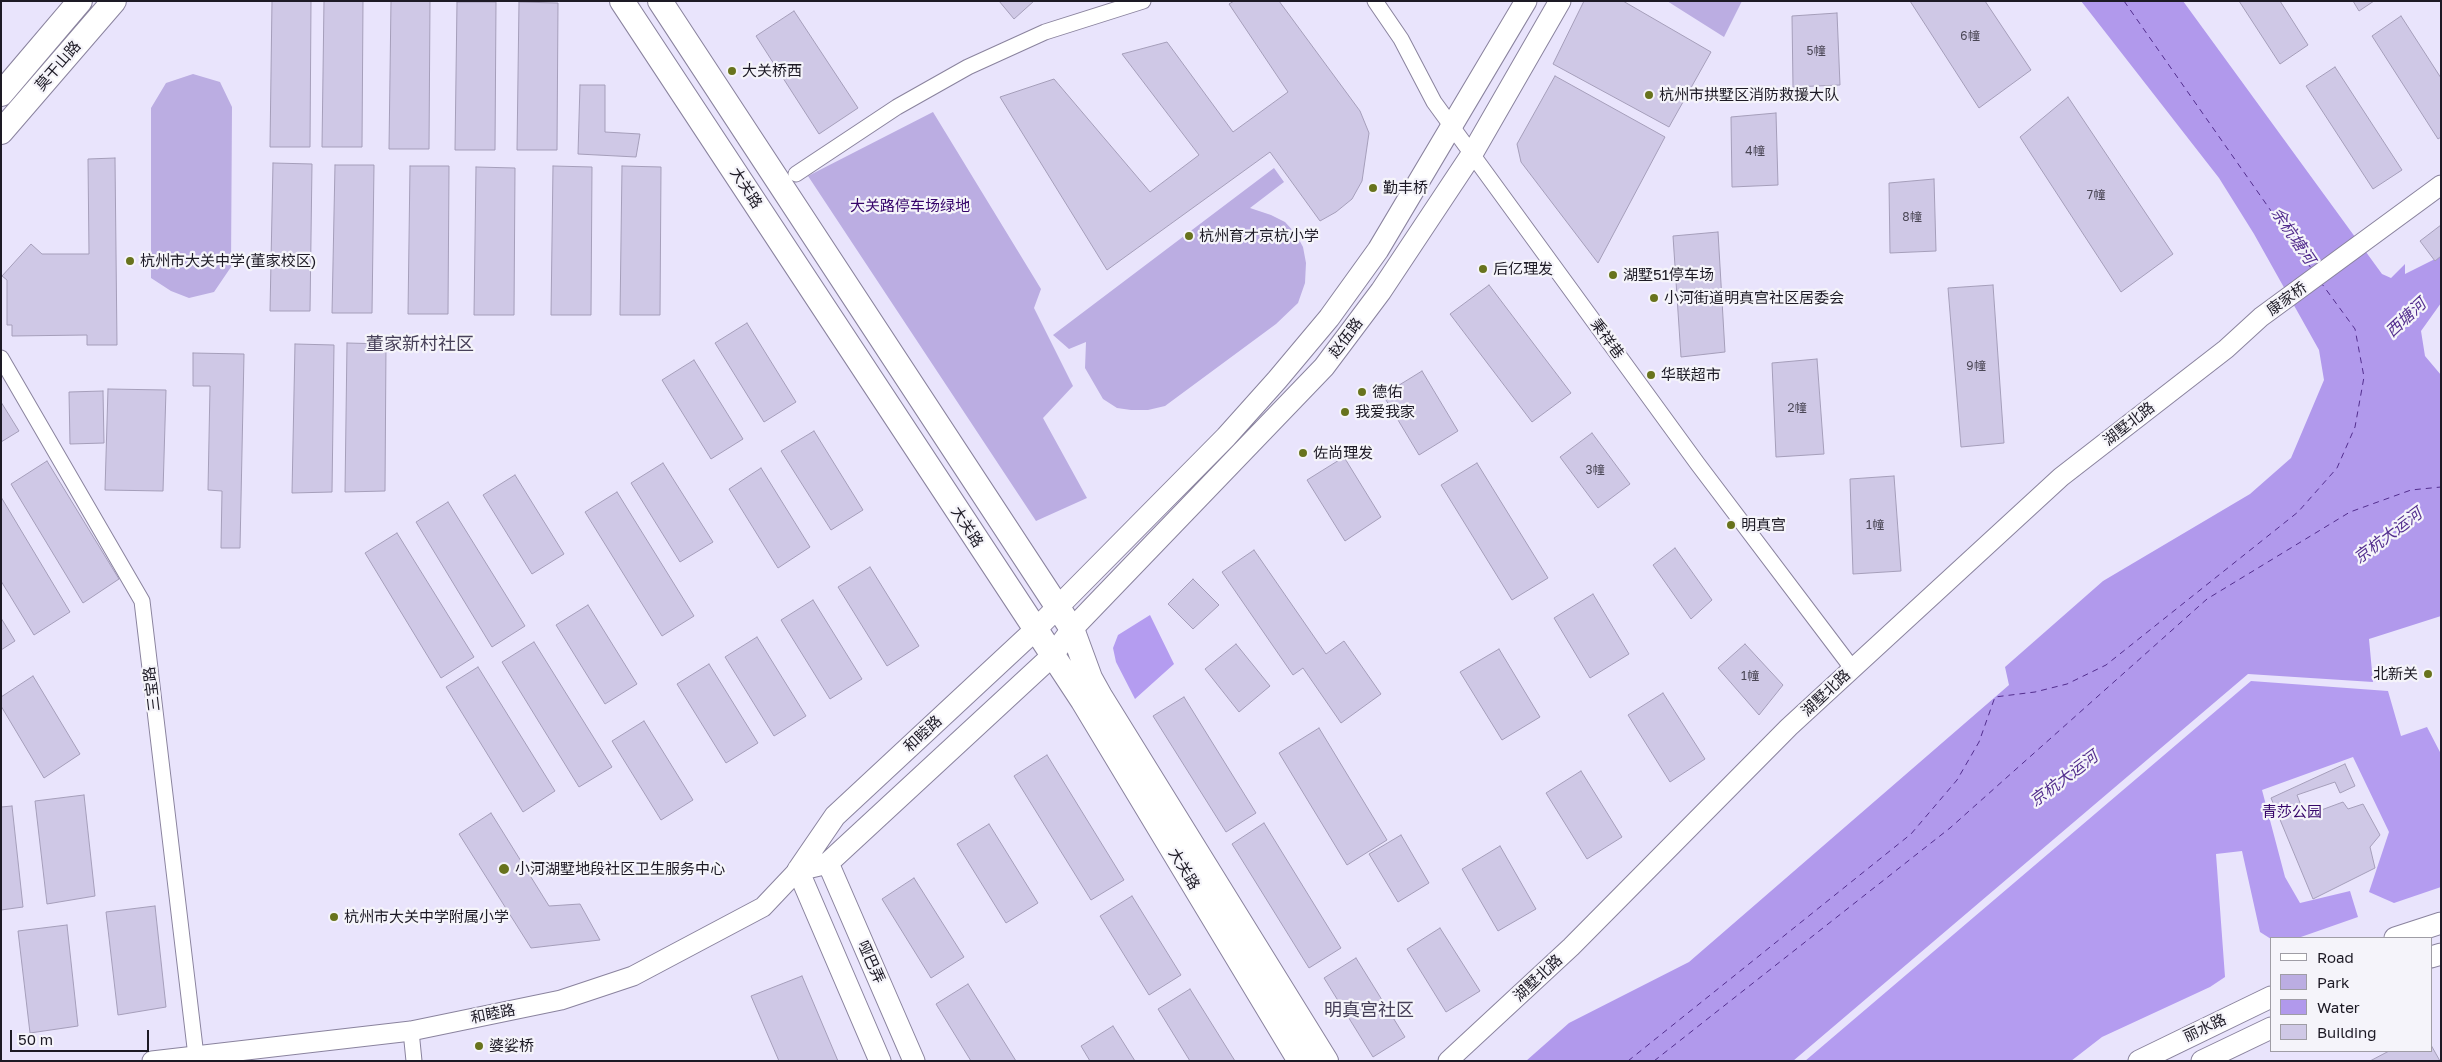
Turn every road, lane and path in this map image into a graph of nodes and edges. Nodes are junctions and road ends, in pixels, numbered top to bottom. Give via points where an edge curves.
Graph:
1 (80, 1) edge
2 (114, 1) edge
3 (622, 1) edge
4 (660, 1) edge
5 (1143, 1) edge
6 (1375, 1) edge
7 (1526, 1) edge
8 (1560, 1) edge
9 (1, 94) edge
10 (1452, 126) junction
11 (1, 132) edge
12 (1472, 154) junction
13 (796, 174) dead end
14 (2441, 185) edge
15 (2226, 349) joint
16 (1, 358) edge
17 (1057, 606) junction
18 (1072, 629) junction
19 (1034, 630) junction
20 (1052, 656) junction
21 (1852, 668) junction
22 (1107, 723) junction
23 (828, 863) junction
24 (798, 870) junction
25 (2441, 922) edge
26 (2398, 937) edge
27 (2270, 997) edge
28 (2270, 1028) edge
29 (411, 1031) junction
30 (196, 1056) junction
31 (152, 1061) edge
32 (414, 1061) edge
33 (880, 1061) edge
34 (914, 1061) edge
35 (1300, 1061) edge
36 (1326, 1061) edge
37 (1448, 1061) edge
38 (2140, 1061) edge
39 (2202, 1061) edge

1 - 9 main road, 莫干山路
2 - 11 main road, 莫干山路
3 - 19 main road, 大关路
4 - 17 main road, 大关路
5 - 13 street via 1045,32 968,67 888,112
6 - 10 street, 秉祥巷 via 1401,38 1434,102
7 - 10 main road, 赵伍路
8 - 12 main road, 赵伍路
10 - 12 street, 秉祥巷
10 - 17 main road, 赵伍路 via 1378,250 1329,318 1226,436
12 - 18 main road, 赵伍路 via 1381,291 1324,367
12 - 21 street, 秉祥巷
14 - 15 street, 康家桥 via 2261,317
15 - 21 street, 湖墅北路 via 2061,477
16 - 30 street, 三宝路 via 142,601
17 - 18 main road, 大关路
17 - 19 main road, 和睦路
18 - 20 main road, 赵伍路
18 - 22 main road, 大关路
19 - 20 main road, 大关路
19 - 24 main road, 和睦路 via 835,816
20 - 22 main road, 大关路 via 1083,701
20 - 23 main road, 和睦路
21 - 37 street, 湖墅北路 via 1789,727 1571,947
22 - 35 main road, 大关路
22 - 36 main road, 大关路
23 - 24 main road, 和睦路
23 - 34 main road, 哑巴弄
24 - 29 street, 和睦路 via 763,907 633,976 561,1000
24 - 33 main road, 哑巴弄
25 - 26 main road
27 - 38 main road, 丽水路
28 - 39 main road, 丽水路
29 - 30 street, 和睦路
29 - 32 street
30 - 31 street, 和睦路

